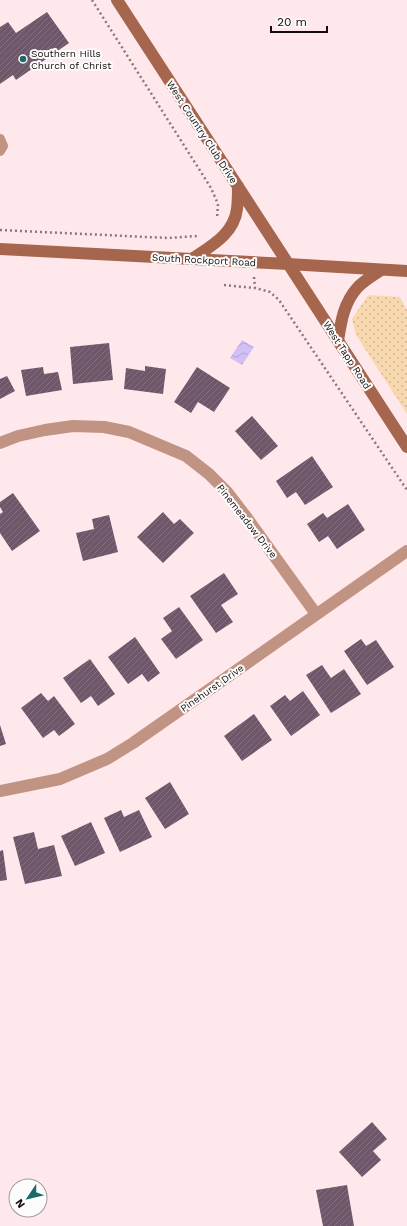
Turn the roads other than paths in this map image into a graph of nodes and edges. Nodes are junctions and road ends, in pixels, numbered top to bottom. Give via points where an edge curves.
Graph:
1 (117, 0) edge
2 (0, 139) edge
3 (0, 151) edge
4 (238, 186) junction
5 (0, 249) edge
6 (192, 259) junction
7 (288, 264) junction
8 (381, 270) junction
9 (407, 271) edge
10 (338, 341) junction
11 (0, 443) edge
12 (407, 447) edge
13 (407, 551) edge
14 (316, 614) junction
15 (0, 791) edge

1 - 4 main road, West Country Club Drive
2 - 3 lane via 3,146
4 - 6 main road via 236,215 228,231 220,240
4 - 7 main road, West Country Club Drive
5 - 6 main road, South Rockport Road
6 - 7 main road, South Rockport Road
7 - 8 main road, South Rockport Road
7 - 10 main road, West Tapp Road
8 - 9 main road, South Rockport Road
8 - 10 main road via 359,287 347,303
10 - 12 main road, West Tapp Road
11 - 14 street, Pinemeadow Drive via 45,430 73,426 104,427 129,432 186,456 227,492
13 - 14 street, Pinehurst Drive
14 - 15 street, Pinehurst Drive via 133,744 107,759 60,779

